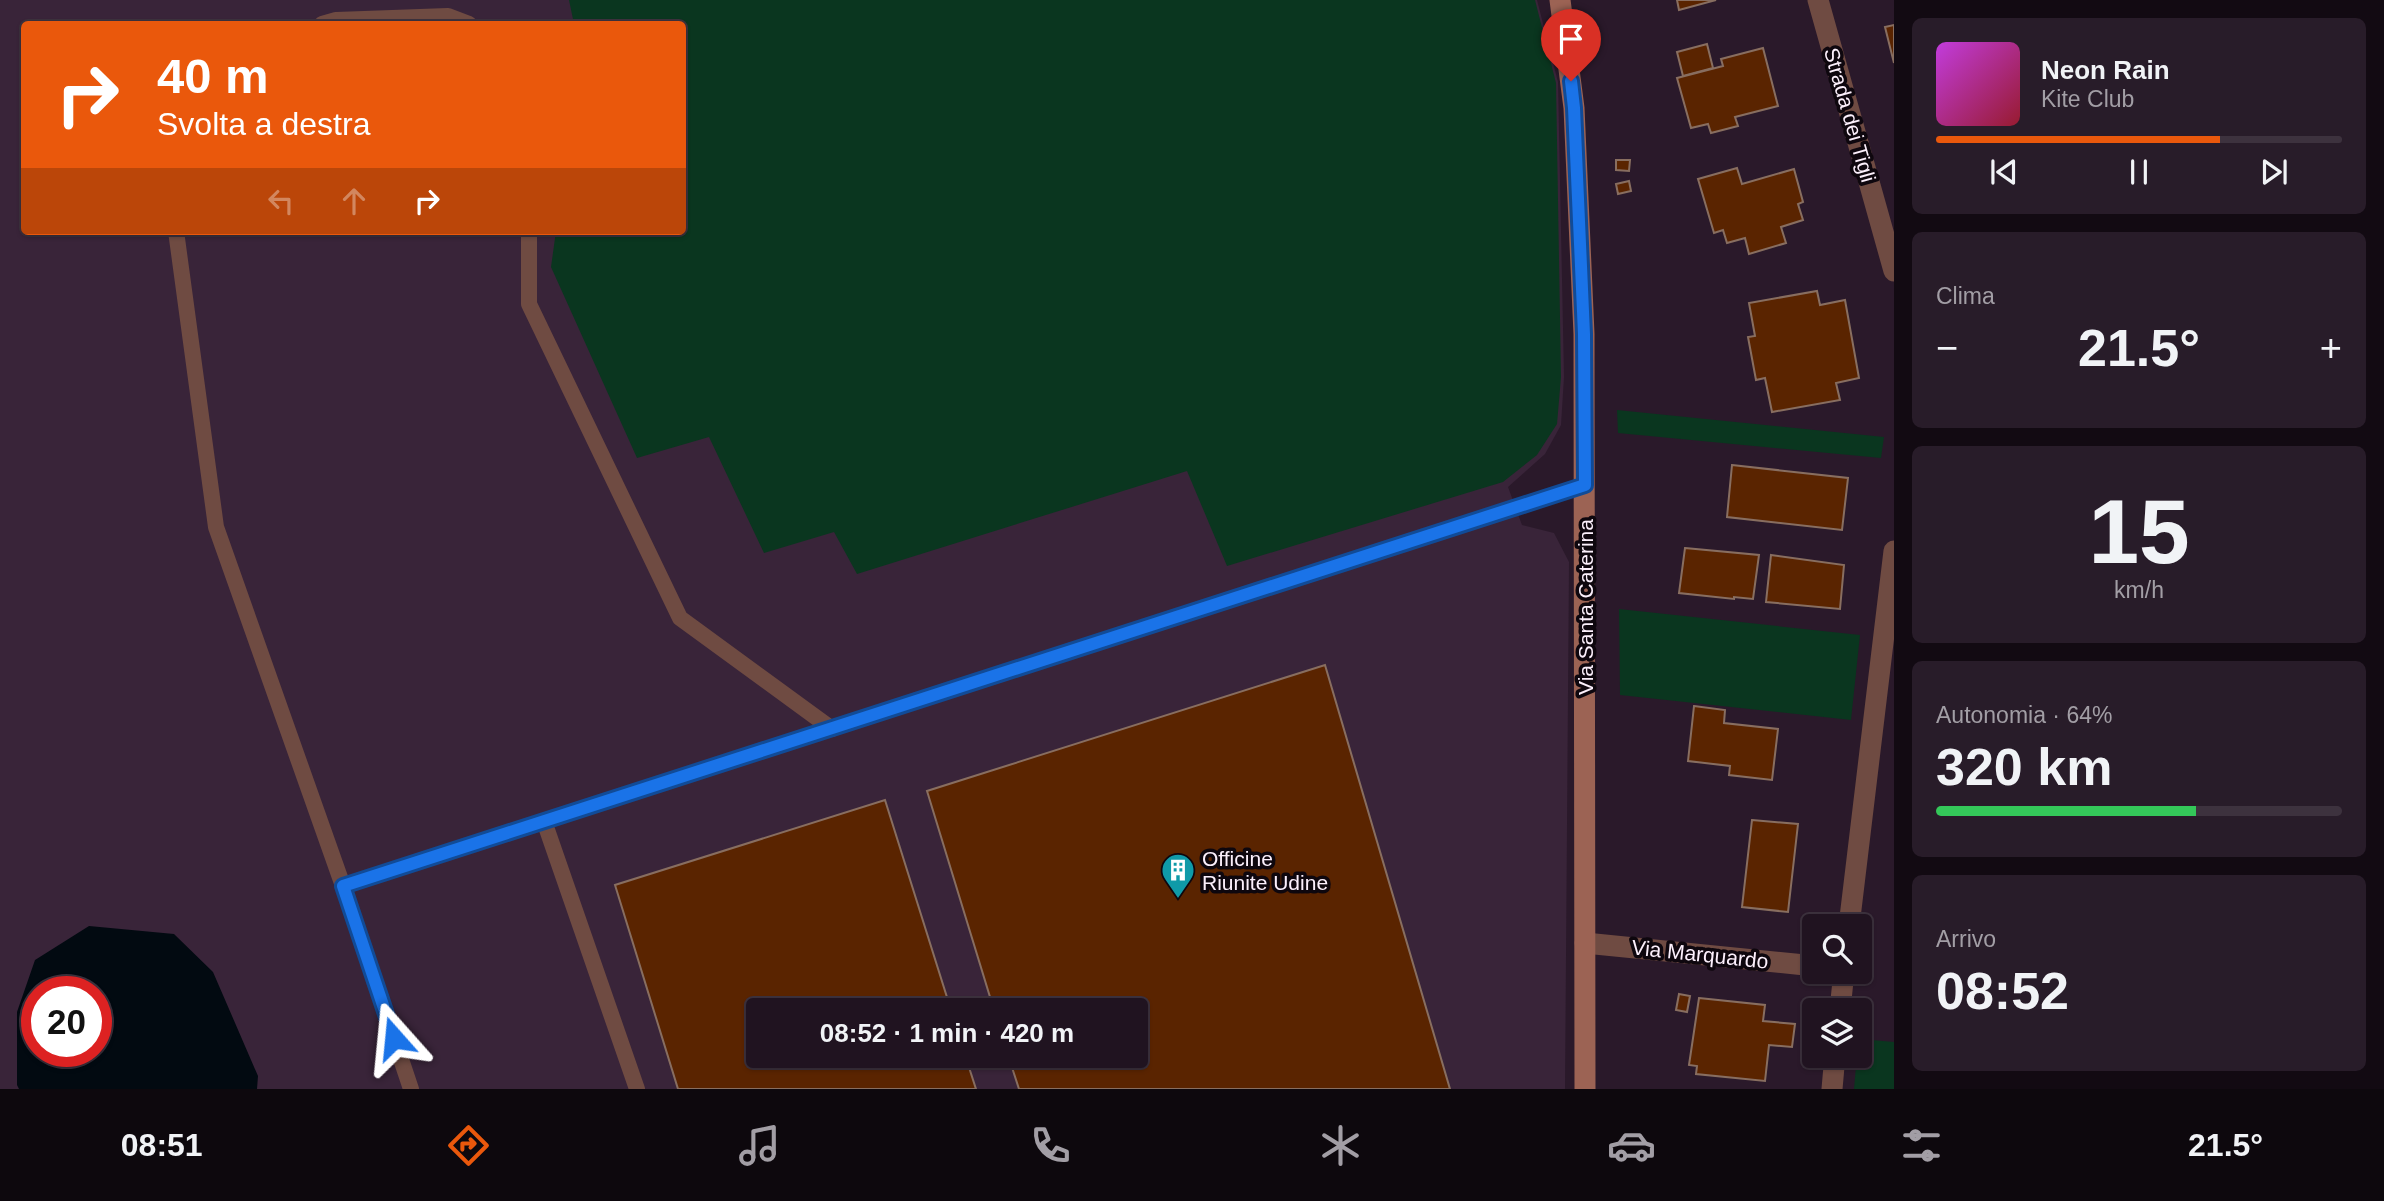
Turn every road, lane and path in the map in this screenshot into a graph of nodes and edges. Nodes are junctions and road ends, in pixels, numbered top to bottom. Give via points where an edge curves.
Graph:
1 (1560, 0) edge
2 (1818, 0) edge
3 (332, 21) edge
4 (461, 21) edge
5 (177, 235) edge
6 (529, 235) edge
7 (1894, 271) edge
8 (1585, 485) junction
9 (1894, 551) edge
10 (1888, 668) edge
11 (832, 729) junction
12 (544, 821) junction
13 (343, 886) junction
14 (1851, 914) edge
15 (1586, 943) junction
16 (1802, 965) edge
17 (1834, 1068) edge
18 (411, 1089) edge
19 (637, 1089) edge
20 (1585, 1089) edge
21 (1832, 1089) edge

1 - 8 street, Via Santa Caterina via 1574,108
2 - 7 street, Strada dei Tigli
3 - 4 lane via 448,16
5 - 13 lane via 216,527
6 - 11 lane via 529,304 680,618
8 - 11 lane
8 - 15 street, Via Santa Caterina
9 - 10 street
10 - 14 street
11 - 12 lane
12 - 13 lane
12 - 19 lane
13 - 18 lane
15 - 16 street, Via Marquardo
15 - 20 street, Via Santa Caterina
17 - 21 street

